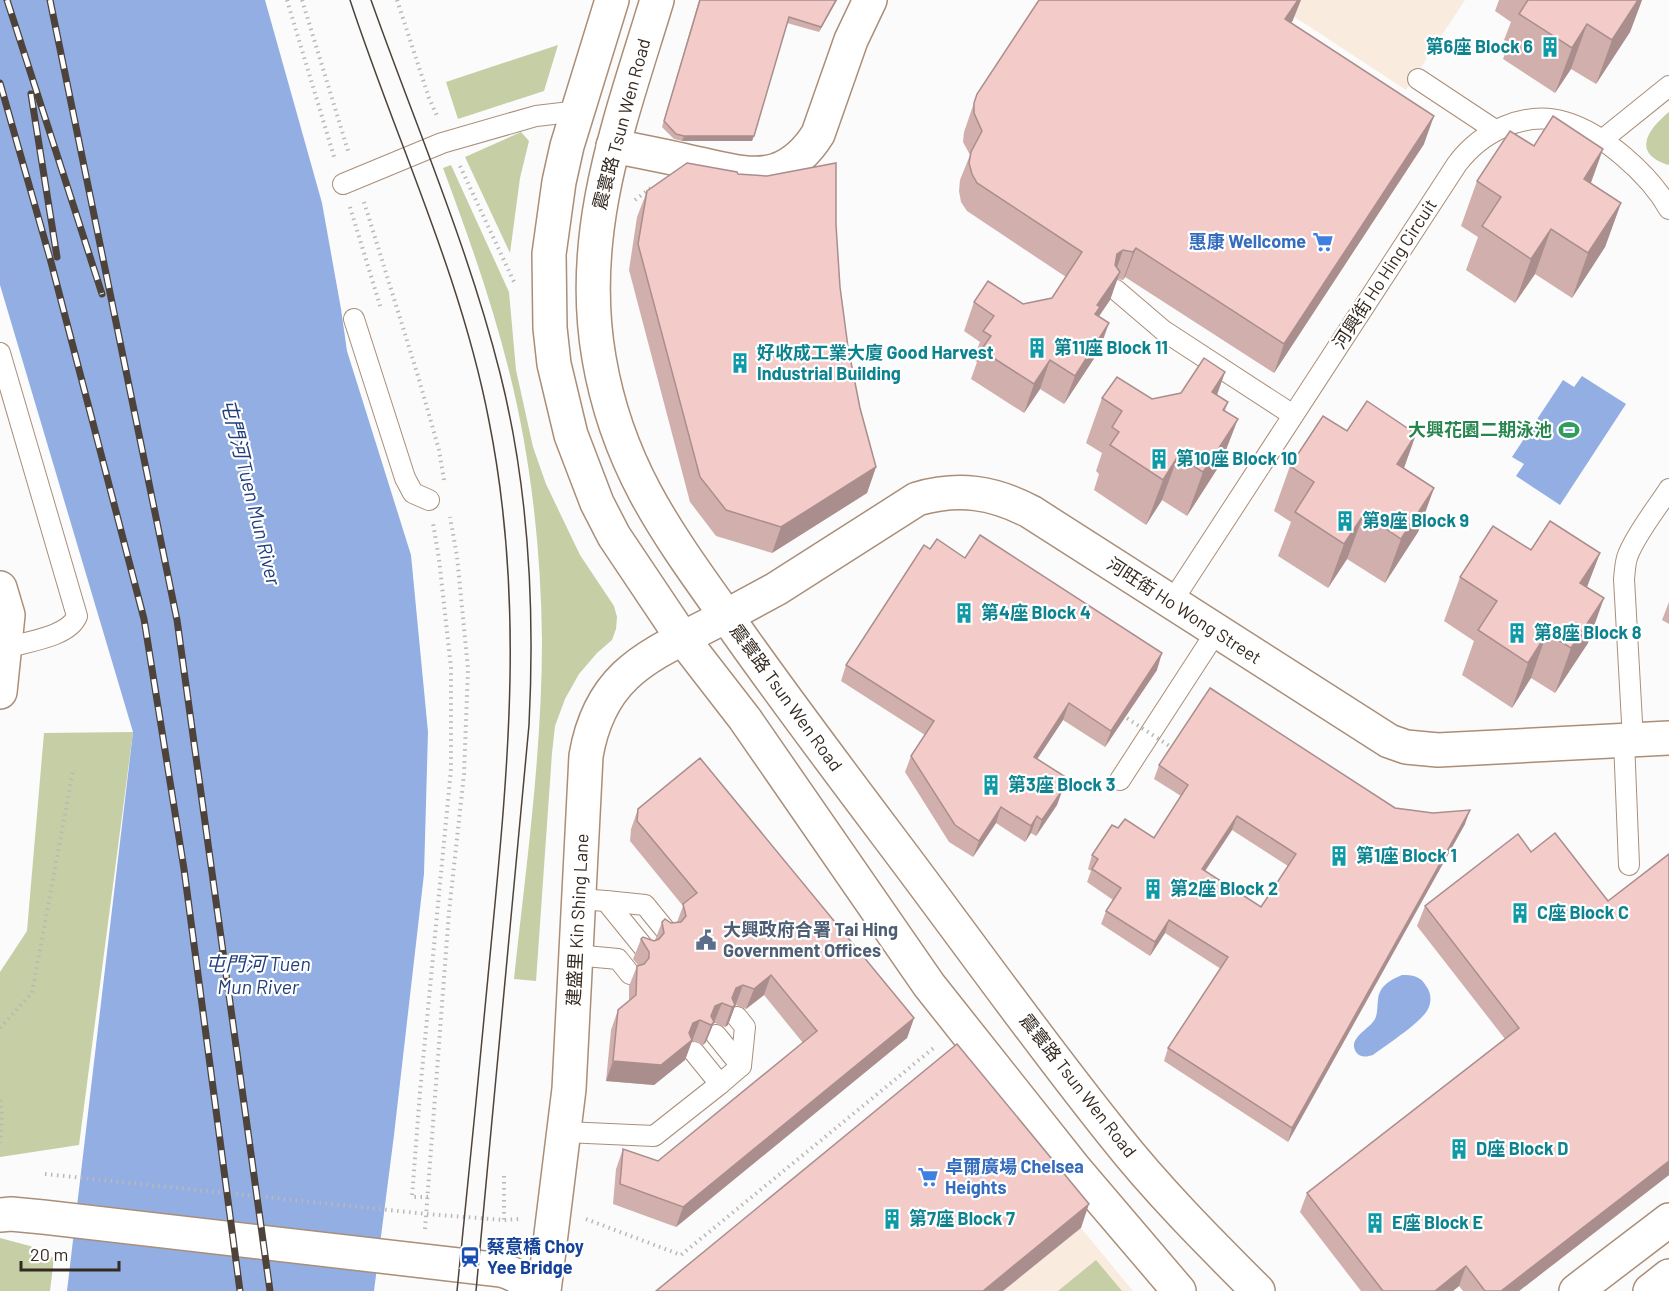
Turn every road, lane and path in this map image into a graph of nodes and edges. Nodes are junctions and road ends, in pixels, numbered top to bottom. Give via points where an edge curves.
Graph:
1 (287, 0) edge
2 (302, 0) edge
3 (612, 0) edge
4 (657, 0) edge
5 (870, 0) edge
6 (1418, 79) dead end
7 (1669, 86) edge
8 (579, 111) junction
9 (1496, 130) junction
10 (1602, 140) junction
11 (613, 146) junction
12 (350, 181) junction
13 (1668, 204) edge
14 (1116, 290) edge
15 (354, 319) dead end
16 (0, 353) edge
17 (1293, 415) junction
18 (445, 485) dead end
19 (1669, 489) edge
20 (429, 500) joint
21 (449, 509) dead end
22 (0, 588) edge
23 (1171, 603) junction
24 (726, 616) junction
25 (1216, 632) junction
26 (684, 639) junction
27 (4, 648) junction
28 (0, 692) edge
29 (1119, 714) edge
30 (1669, 738) edge
31 (1628, 740) junction
32 (1176, 750) edge
33 (73, 771) dead end
34 (1119, 780) dead end
35 (1629, 865) dead end
36 (592, 900) junction
37 (667, 932) edge
38 (645, 949) edge
39 (576, 956) junction
40 (630, 974) dead end
41 (737, 1017) edge
42 (0, 1028) edge
43 (716, 1035) edge
44 (939, 1043) dead end
45 (694, 1052) edge
46 (741, 1066) junction
47 (720, 1084) junction
48 (0, 1100) edge
49 (565, 1132) junction
50 (0, 1143) edge
51 (45, 1174) dead end
52 (504, 1176) dead end
53 (428, 1197) junction
54 (427, 1214) junction
55 (0, 1215) edge
56 (553, 1217) junction
57 (504, 1220) junction
58 (1669, 1220) edge
59 (1669, 1276) edge
60 (534, 1291) edge
61 (544, 1291) edge
62 (1179, 1291) edge
63 (1258, 1291) edge
64 (1576, 1291) edge
65 (1650, 1291) edge

1 - 12 path
2 - 12 path
3 - 8 main road
4 - 11 main road, 震寰路 Tsun Wen Road
5 - 11 main road via 851,40 818,134 811,146 787,165 750,173
6 - 9 lane
7 - 10 lane
8 - 12 lane via 536,116 442,143
8 - 26 main road via 559,182 549,254 550,327 559,391 573,444 597,503 614,536
9 - 10 lane, 河興街 Ho Hing Circuit via 1525,120 1551,119
9 - 17 lane, 河興街 Ho Hing Circuit via 1456,164
10 - 13 lane, 河興街 Ho Hing Circuit via 1641,173
11 - 24 main road, 震寰路 Tsun Wen Road via 593,261 594,320 605,390 641,489
12 - 18 path via 427,408
14 - 17 lane via 1164,331
15 - 20 lane via 405,478 413,493
16 - 27 lane via 77,616 75,623 63,632
17 - 23 lane, 河興街 Ho Hing Circuit
19 - 31 lane via 1634,544 1625,567
20 - 53 path via 451,668 452,769 412,1197
21 - 53 path via 468,669 464,774 449,912
22 - 27 main road via 8,615
23 - 24 main road, 河旺街 Ho Wong Street via 1014,503 976,492 956,492 917,499 776,589
23 - 25 main road, 河旺街 Ho Wong Street
24 - 26 main road, 建盛里 Kin Shing Lane
24 - 63 main road, 震寰路 Tsun Wen Road via 1114,1137
25 - 31 main road, 河旺街 Ho Wong Street via 1369,730 1406,747 1438,750
25 - 34 lane
26 - 36 main road, 建盛里 Kin Shing Lane via 639,662 608,694 597,714 586,756
26 - 62 main road via 745,719 929,985 1075,1169
27 - 28 main road
29 - 32 path, bridge
30 - 31 main road, 河旺街 Ho Wong Street
31 - 35 lane
33 - 42 path via 32,993
36 - 37 lane via 645,905
36 - 38 lane
36 - 39 main road, 建盛里 Kin Shing Lane
39 - 40 lane via 618,959
39 - 49 main road, 建盛里 Kin Shing Lane
41 - 46 lane via 745,1027
43 - 46 lane
44 - 56 path via 681,1254 580,1217
45 - 47 lane
46 - 47 lane
47 - 49 lane via 654,1136
48 - 50 path
49 - 56 main road, 建盛里 Kin Shing Lane
51 - 54 path
52 - 57 path
53 - 54 path
54 - 57 path
55 - 60 main road via 501,1270 520,1278
56 - 57 path
56 - 61 main road, 建盛里 Kin Shing Lane
58 - 64 main road
59 - 65 main road

